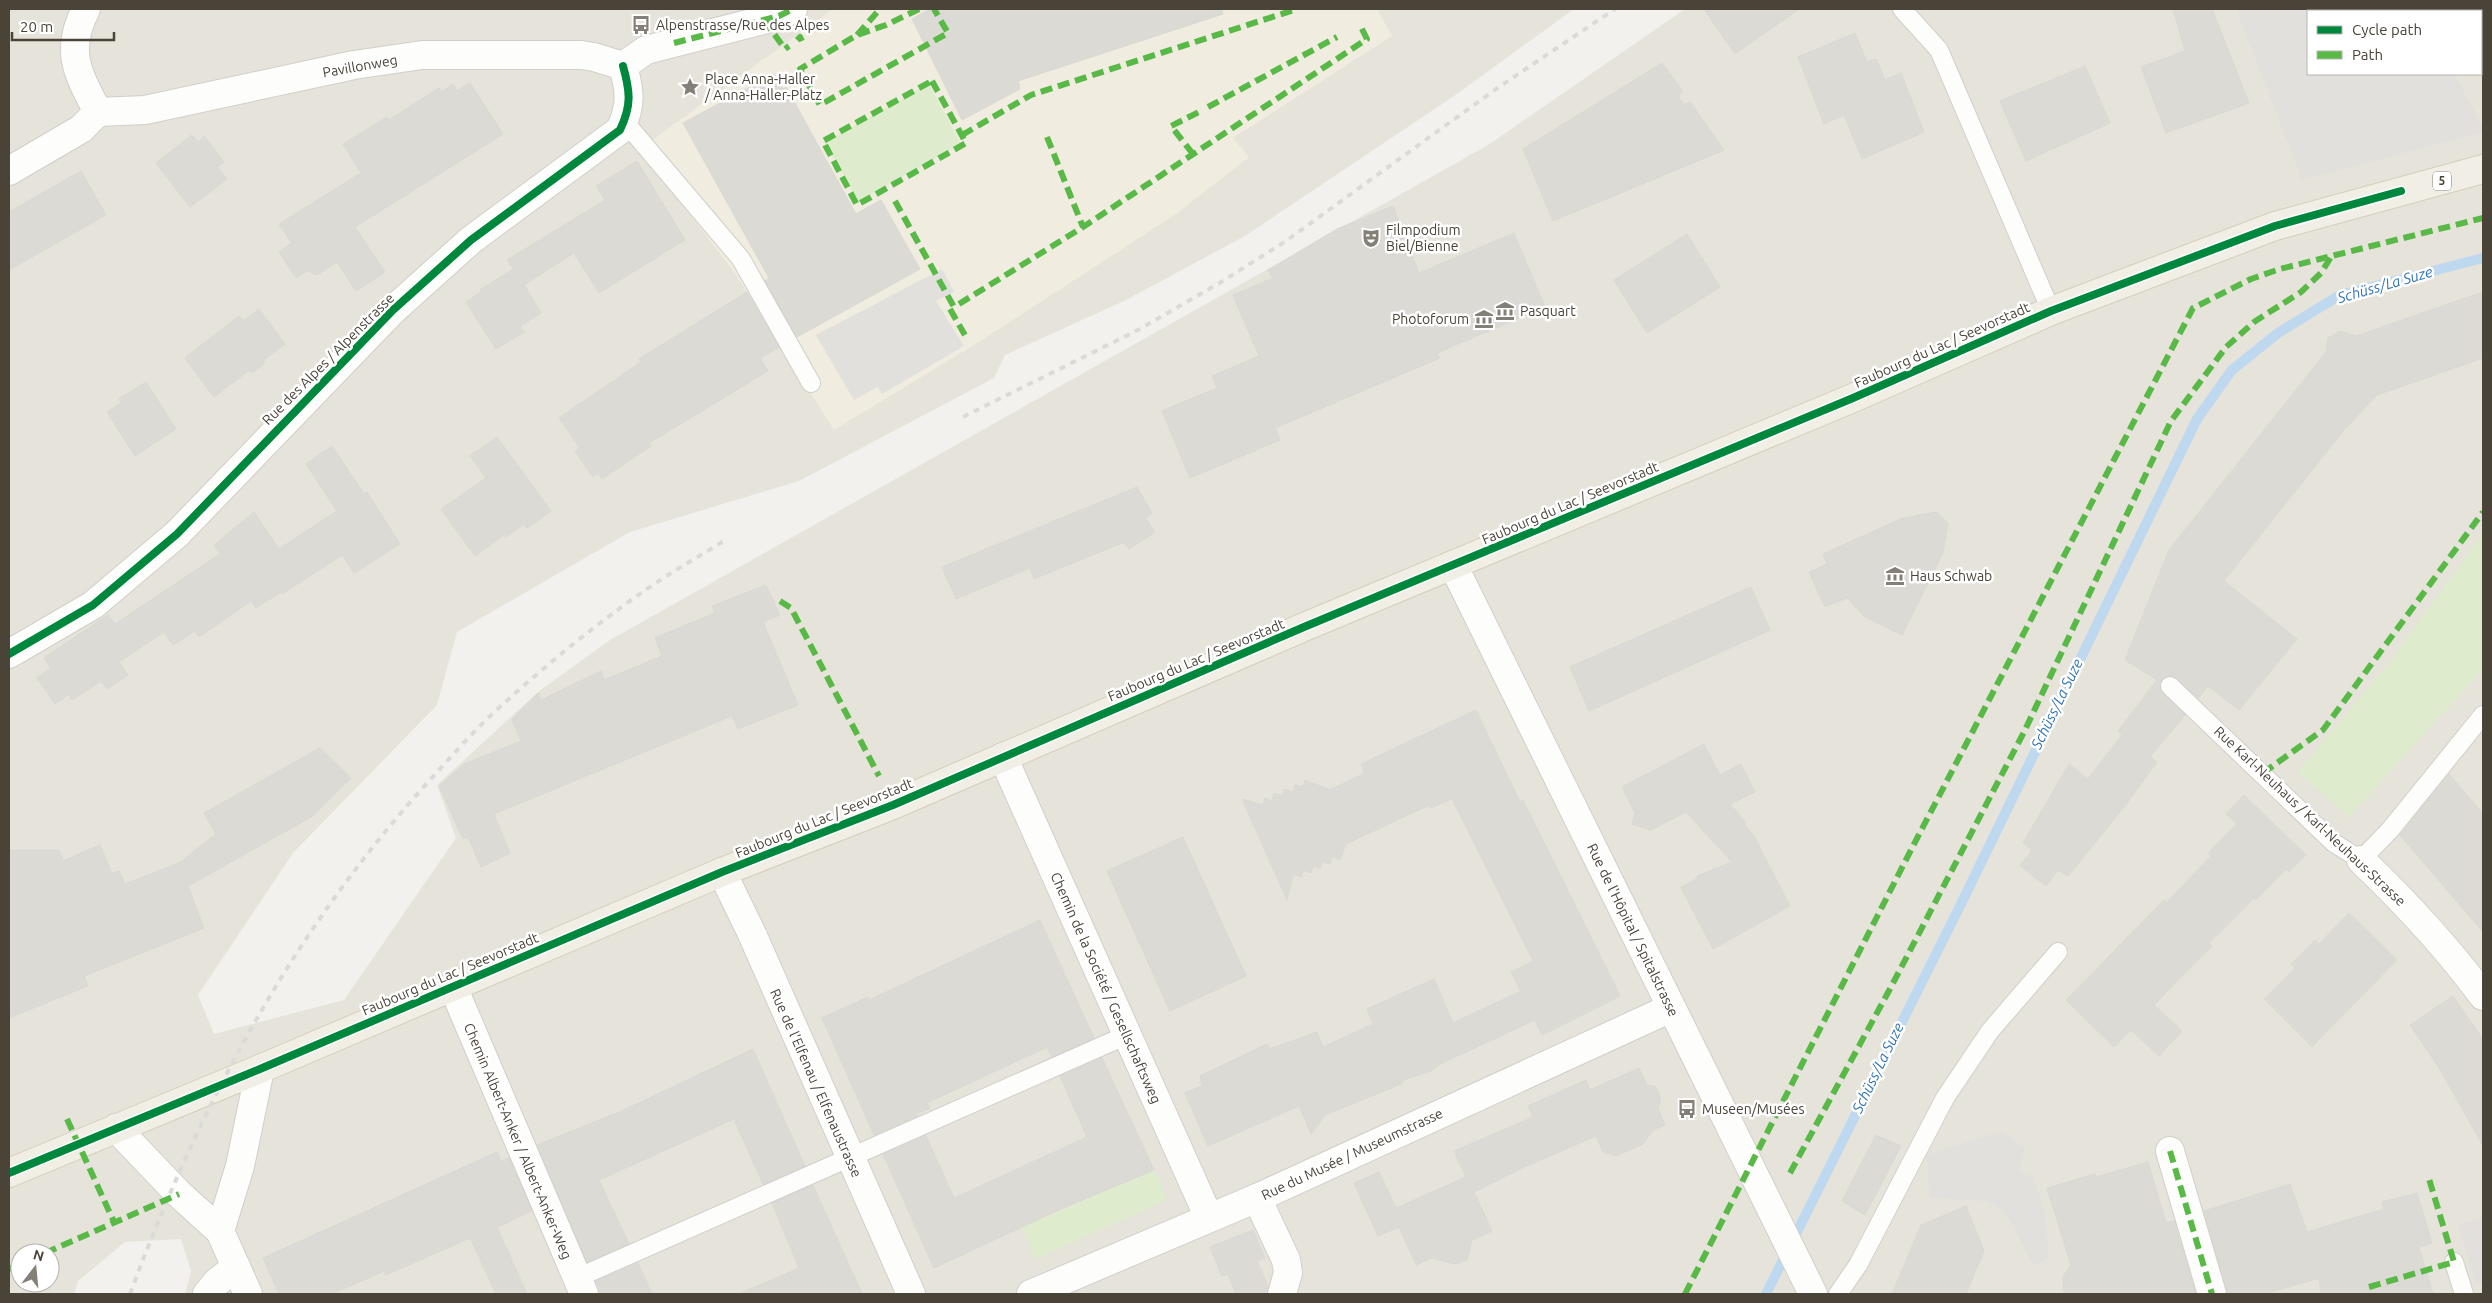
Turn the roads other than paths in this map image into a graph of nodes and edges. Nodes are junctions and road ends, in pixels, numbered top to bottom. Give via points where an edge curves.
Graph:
1 (86, 9) edge
2 (793, 9) edge
3 (1902, 9) edge
4 (623, 66) junction
5 (98, 112) junction
6 (624, 121) junction
7 (2483, 170) edge
8 (9, 171) edge
9 (2051, 311) junction
10 (811, 383) dead end
11 (1453, 565) junction
12 (9, 654) edge
13 (2170, 686) dead end
14 (2483, 715) edge
15 (1004, 757) junction
16 (2361, 860) junction
17 (722, 872) junction
18 (2058, 952) dead end
19 (453, 986) junction
20 (2483, 996) edge
21 (1671, 1008) junction
22 (1128, 1035) junction
23 (260, 1069) junction
24 (116, 1128) junction
25 (2170, 1151) dead end
26 (850, 1158) junction
27 (9, 1173) edge
28 (1257, 1198) junction
29 (1209, 1218) junction
30 (220, 1231) junction
31 (2454, 1262) dead end
32 (236, 1267) junction
33 (580, 1286) edge
34 (1811, 1290) edge
35 (207, 1294) edge
36 (248, 1294) edge
37 (911, 1294) edge
38 (1031, 1294) edge
39 (1282, 1294) edge
40 (1838, 1294) edge
41 (2212, 1294) edge
42 (2464, 1294) edge

1 - 5 street via 76,35 75,66
2 - 4 street via 779,16 646,50
3 - 9 lane, Faubourg du Lac / Seevorstadt via 1939,50
4 - 5 street, Pavillonweg via 580,55 422,55 354,65 145,110
4 - 6 street, Rue des Alpes / Alpenstrasse via 629,109
5 - 8 street via 81,129
6 - 10 lane via 741,259
6 - 12 street, Rue des Alpes / Alpenstrasse via 610,139 471,240 393,310 177,534 93,605
7 - 9 main road, Faubourg du Lac / Seevorstadt / 5 via 2275,226
9 - 11 main road, Faubourg du Lac / Seevorstadt / 5 via 1853,398
11 - 15 main road, Faubourg du Lac / Seevorstadt / 5
11 - 21 street, Rue de l'Hôpital / Spitalstrasse
13 - 16 lane, Rue Karl-Neuhaus / Karl-Neuhaus-Strasse via 2334,843
14 - 16 lane via 2390,830
15 - 17 main road, Faubourg du Lac / Seevorstadt / 5 via 893,805
15 - 22 street, Chemin de la Société / Gesellschaftsweg
16 - 20 street, Rue Karl-Neuhaus / Karl-Neuhaus-Strasse via 2403,901
17 - 19 main road, Faubourg du Lac / Seevorstadt / 5
17 - 26 street, Rue de l'Elfenau / Elfenaustrasse
18 - 40 lane via 1990,1031 1945,1098 1858,1265
19 - 23 main road, Faubourg du Lac / Seevorstadt / 5
19 - 33 street, Chemin Albert-Anker / Albert-Anker-Weg
21 - 28 street, Rue du Musée / Museumstrasse
21 - 34 street, Rue de l'Hôpital / Spitalstrasse
22 - 26 lane
22 - 29 street, Chemin de la Société / Gesellschaftsweg
23 - 24 main road, Faubourg du Lac / Seevorstadt / 5
23 - 30 street via 240,1166
24 - 27 main road, Faubourg du Lac / Seevorstadt / 5
24 - 30 street via 179,1194
25 - 41 street
26 - 33 lane
26 - 37 street, Rue de l'Elfenau / Elfenaustrasse
28 - 29 street, Rue du Musée / Museumstrasse
28 - 39 street via 1286,1260 1288,1274
29 - 38 street, Rue du Musée / Museumstrasse
30 - 32 street
31 - 42 lane
32 - 35 street via 216,1282
32 - 36 street

